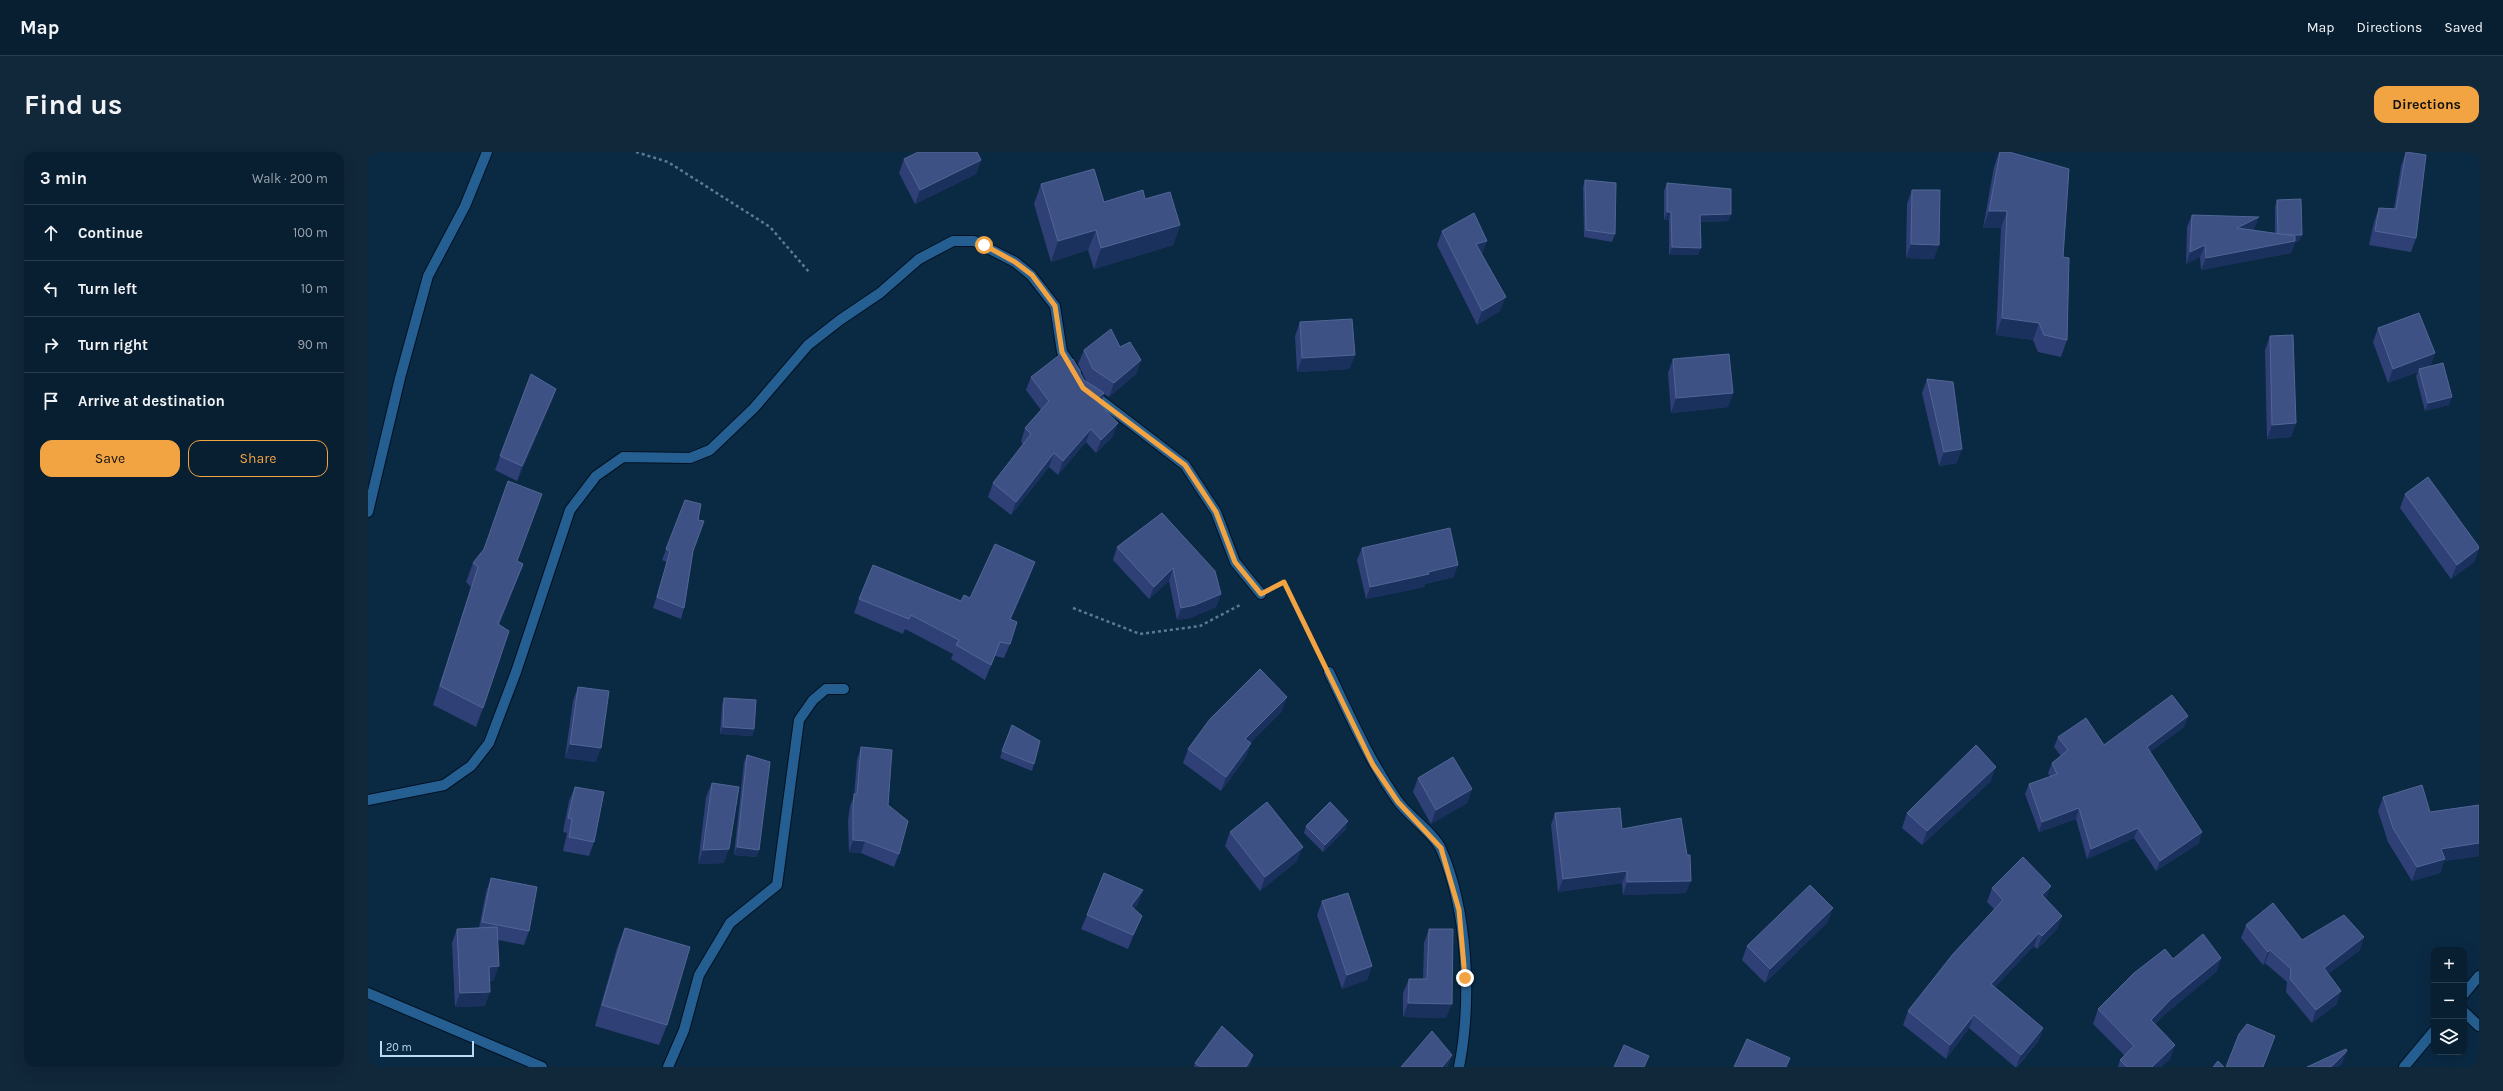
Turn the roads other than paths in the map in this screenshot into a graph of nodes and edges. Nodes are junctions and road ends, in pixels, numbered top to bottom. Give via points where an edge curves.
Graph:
1 (487, 152) edge
2 (368, 512) edge
3 (1261, 594) road end
4 (1329, 672) road end
5 (844, 689) dead end
6 (368, 800) edge
7 (2479, 976) edge
8 (2467, 990) edge
9 (368, 993) edge
10 (2467, 1015) edge
11 (2479, 1026) edge
12 (2431, 1035) edge
13 (542, 1067) edge
14 (668, 1067) edge
15 (1459, 1067) edge
16 (2404, 1067) edge

1 - 2 street via 465,206 428,276 400,378
3 - 6 street via 1235,562 1216,512 1185,465 1082,385 1062,352 1055,306 1032,275 1015,262 974,241 953,241 919,259 880,293 808,345 754,408 710,450 690,458 623,457 596,476 570,510 516,672 489,743 471,766 444,785
4 - 15 street via 1373,765 1398,802 1441,848 1459,910 1466,992
5 - 14 street via 826,689 813,700 800,720 777,885 730,923 698,975 684,1030
7 - 8 street
9 - 13 street
10 - 11 street
12 - 16 street

